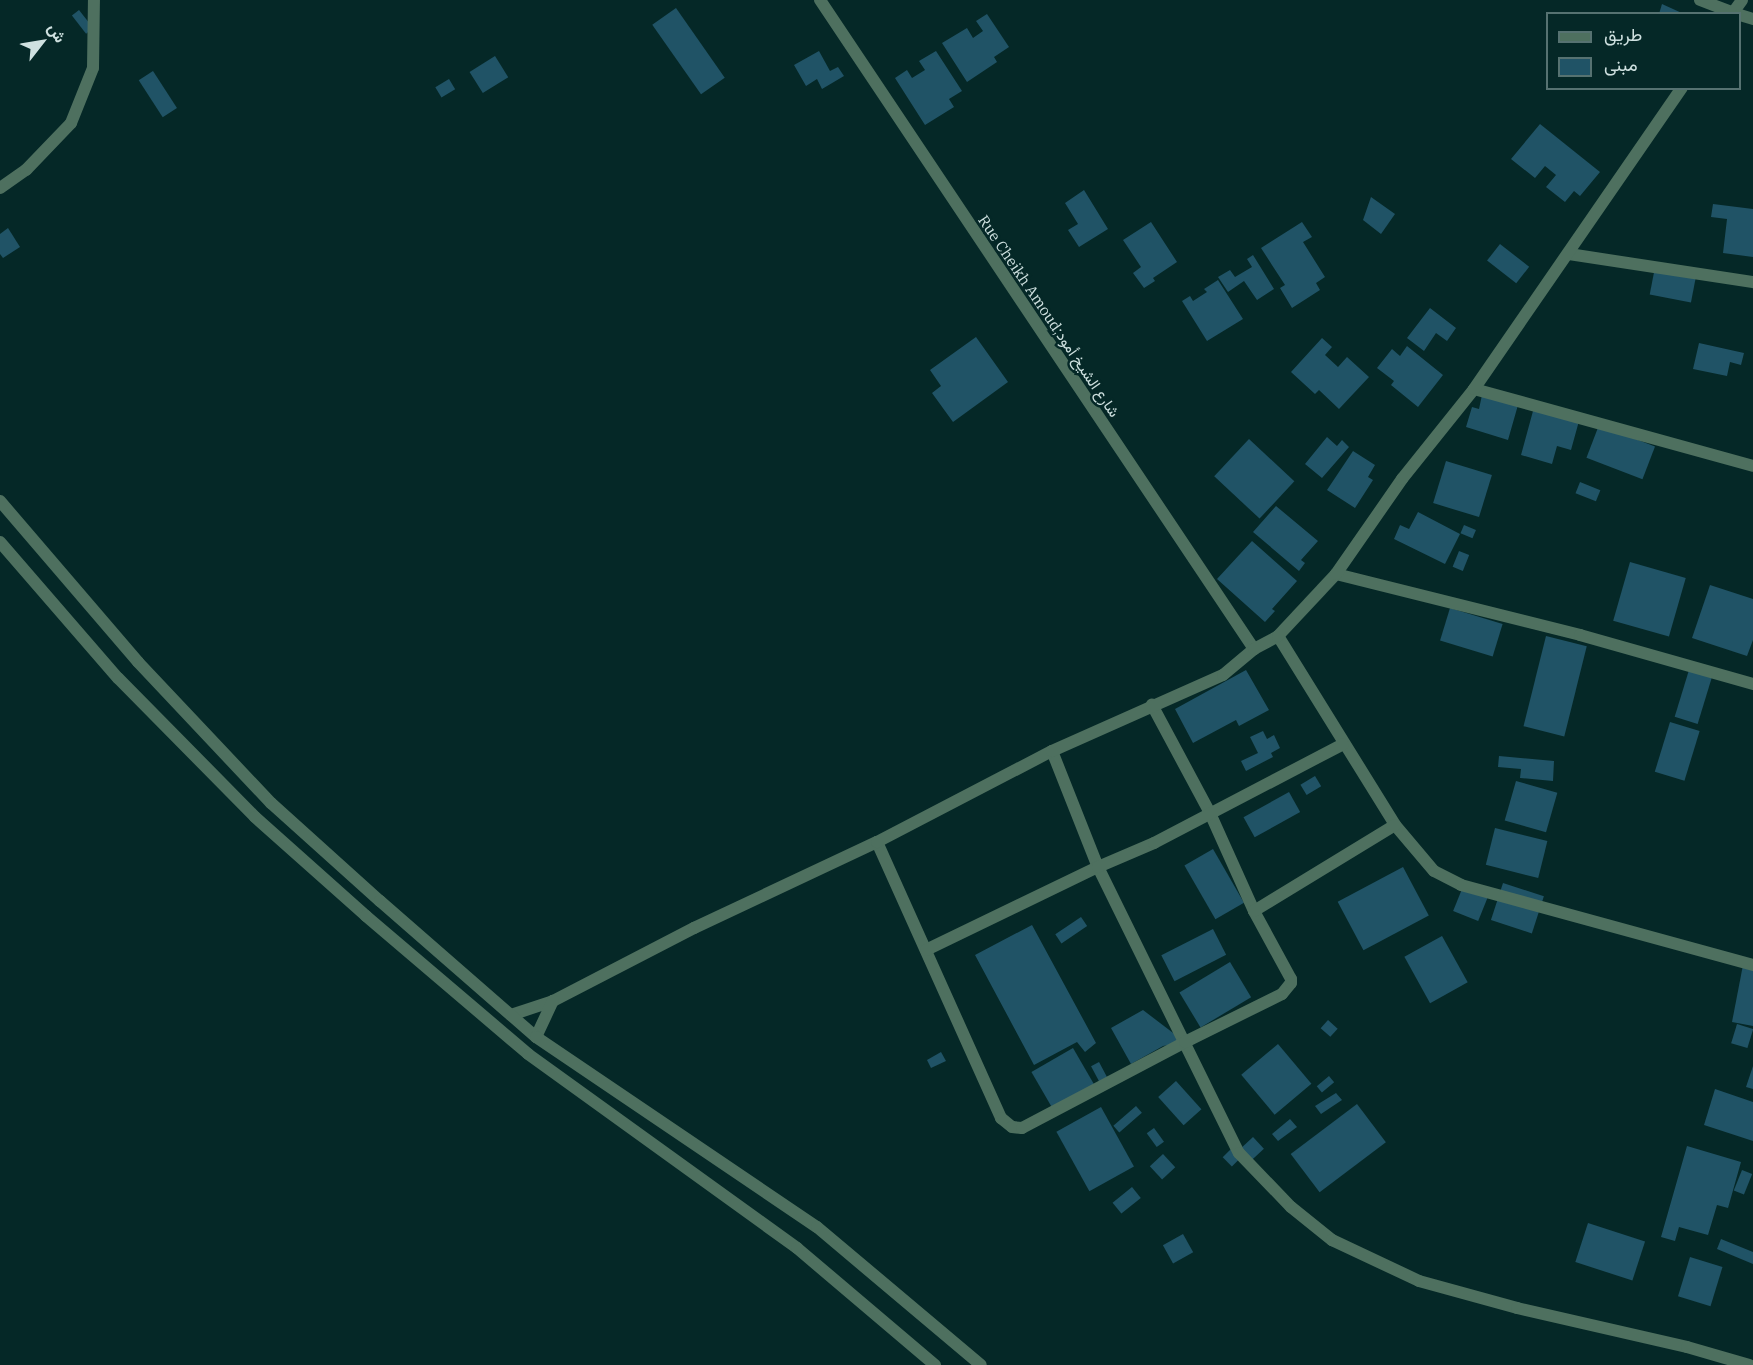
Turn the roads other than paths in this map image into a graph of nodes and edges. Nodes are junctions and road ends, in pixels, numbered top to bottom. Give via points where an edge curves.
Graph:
1 (94, 0) edge
2 (820, 0) edge
3 (1700, 0) edge
4 (1730, 12) edge
5 (1681, 90) edge
6 (0, 188) edge
7 (1569, 254) junction
8 (1753, 282) edge
9 (1474, 389) junction
10 (1753, 466) edge
11 (0, 501) edge
12 (0, 542) edge
13 (1336, 574) junction
14 (1278, 636) junction
15 (1254, 649) junction
16 (1753, 684) edge
17 (1152, 705) junction
18 (1343, 744) junction
19 (1052, 751) junction
20 (1209, 813) junction
21 (1395, 825) junction
22 (877, 842) junction
23 (1098, 867) junction
24 (1254, 911) junction
25 (926, 950) junction
26 (1753, 965) edge
27 (554, 1001) junction
28 (511, 1015) junction
29 (536, 1037) junction
30 (1185, 1042) junction
31 (936, 1365) edge
32 (981, 1365) edge
33 (1749, 1365) edge

1 - 6 street via 93,68 71,123 26,170
2 - 15 street, Rue Cheikh Amoud;شارع الشيخ أمود
3 - 4 street
5 - 7 street
7 - 8 street
7 - 9 street
9 - 10 street
9 - 13 street via 1402,479
11 - 28 street via 138,662 271,803
12 - 31 street via 118,678 255,817 366,916 528,1054 797,1248
13 - 14 street
13 - 16 street via 1580,634
14 - 15 street
14 - 18 street
15 - 17 street via 1223,675
17 - 19 street
17 - 20 street
18 - 20 street
18 - 21 street
19 - 22 street
19 - 23 street
20 - 23 street
20 - 24 street
21 - 24 street
21 - 26 street via 1434,871 1461,885
22 - 25 street
22 - 27 street via 694,928
23 - 25 street
23 - 30 street
24 - 30 street via 1291,979 1288,989
25 - 30 street via 1001,1118 1012,1126 1022,1128
27 - 28 street
27 - 29 street
28 - 29 street
29 - 32 street via 817,1227
30 - 33 street via 1239,1153 1291,1207 1332,1240 1419,1281

